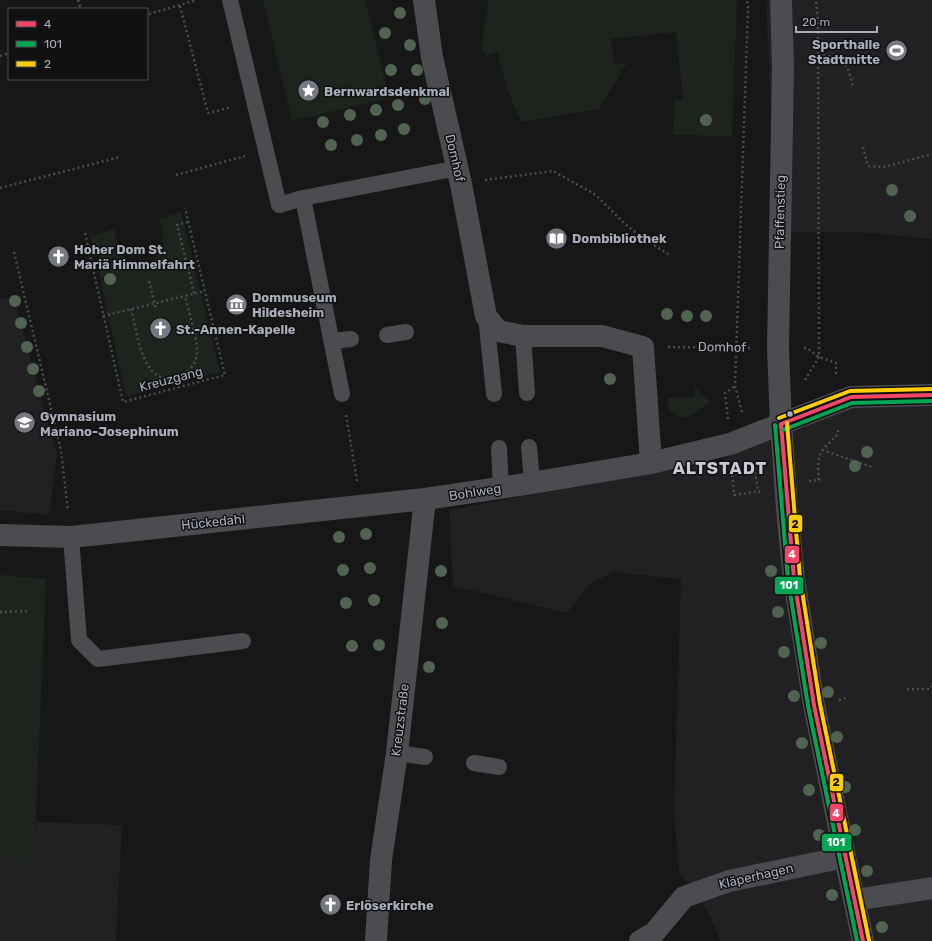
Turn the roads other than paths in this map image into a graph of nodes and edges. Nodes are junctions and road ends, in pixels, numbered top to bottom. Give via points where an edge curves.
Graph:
1 (230, 0) edge
2 (424, 0) edge
3 (781, 0) edge
4 (460, 176) junction
5 (304, 198) junction
6 (486, 316) junction
7 (406, 332) dead end
8 (387, 334) dead end
9 (523, 336) junction
10 (351, 339) dead end
11 (332, 342) junction
12 (526, 393) dead end
13 (342, 394) dead end
14 (494, 394) dead end
15 (932, 395) edge
16 (781, 424) junction
17 (529, 447) dead end
18 (499, 448) dead end
19 (651, 463) junction
20 (532, 483) junction
21 (501, 488) junction
22 (425, 499) junction
23 (0, 535) edge
24 (71, 537) junction
25 (243, 642) dead end
26 (397, 753) junction
27 (425, 757) dead end
28 (474, 764) dead end
29 (499, 767) dead end
30 (845, 857) junction
31 (932, 888) edge
32 (854, 900) junction
33 (651, 938) edge
34 (376, 941) edge
35 (863, 941) edge

1 - 5 lane via 279,205
2 - 4 street, Domhof via 432,57
3 - 16 street, Pfaffenstieg via 783,68 778,348
4 - 5 lane
4 - 6 street, Domhof
5 - 11 lane
6 - 9 street, Domhof via 498,331
6 - 14 lane, Domhof
7 - 8 lane
9 - 12 lane
9 - 19 street, Domhof via 602,336 643,346
10 - 11 lane
11 - 13 lane
15 - 16 street, Bohlweg via 850,397
16 - 19 street, Bohlweg via 730,444
16 - 30 street, Pfaffenstieg via 794,579 814,705
17 - 20 lane
18 - 21 lane
19 - 20 street, Bohlweg
20 - 21 street, Bohlweg
21 - 22 street, Bohlweg
22 - 24 street, Hückedahl
22 - 26 street, Kreuzstraße
23 - 24 street, Hückedahl
24 - 25 lane via 79,640 98,659
26 - 27 lane
26 - 34 street, Kreuzstraße via 381,860
28 - 29 lane
30 - 32 street, Pfaffenstieg
30 - 33 street, Kläperhagen via 729,880 684,897
31 - 32 street
32 - 35 street, Pfaffenstieg

